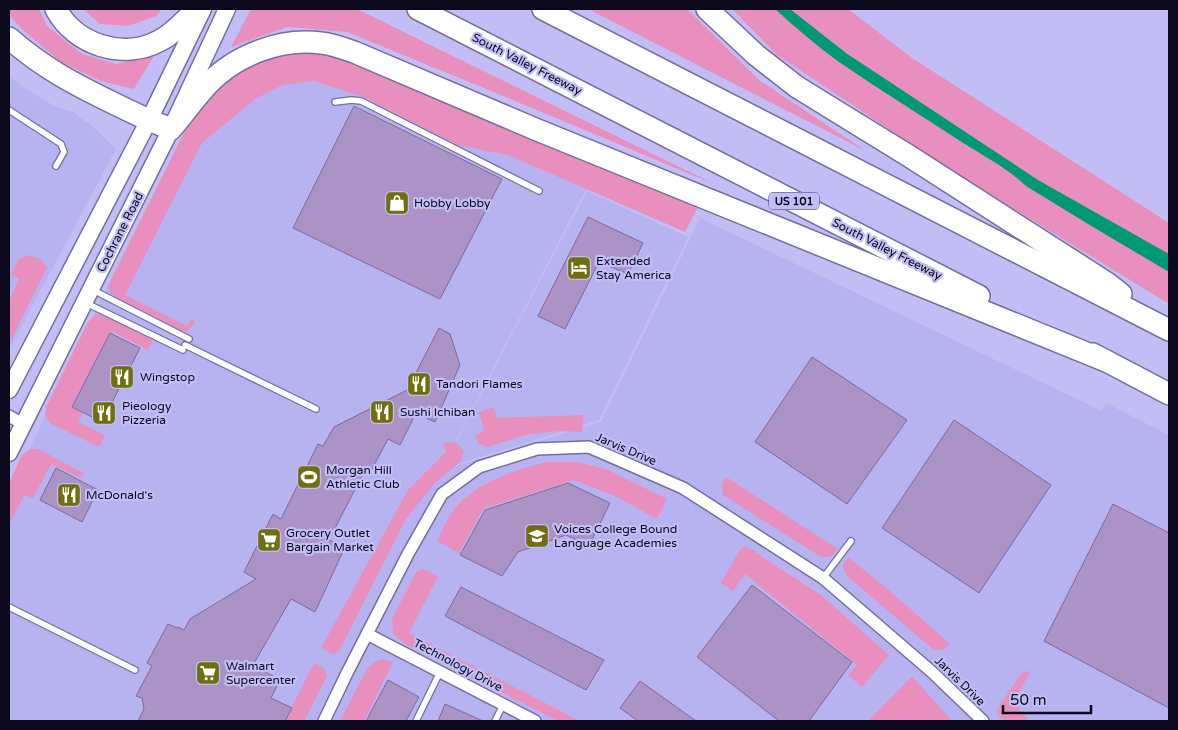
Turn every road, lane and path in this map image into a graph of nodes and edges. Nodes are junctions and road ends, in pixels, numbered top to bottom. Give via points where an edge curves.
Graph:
1 (56, 9) edge
2 (197, 9) edge
3 (203, 9) edge
4 (227, 9) edge
5 (418, 9) edge
6 (543, 9) edge
7 (707, 9) edge
8 (9, 38) edge
9 (335, 102) dead end
10 (9, 110) edge
11 (148, 120) junction
12 (171, 129) junction
13 (56, 166) dead end
14 (539, 191) dead end
15 (87, 296) junction
16 (1149, 320) junction
17 (1169, 330) edge
18 (189, 339) dead end
19 (1106, 361) junction
20 (9, 390) edge
21 (1169, 394) edge
22 (316, 408) dead end
23 (16, 420) edge
24 (9, 453) edge
25 (851, 541) dead end
26 (823, 578) junction
27 (9, 607) edge
28 (367, 634) junction
29 (136, 670) dead end
30 (440, 672) junction
31 (503, 705) junction
32 (324, 721) edge
33 (416, 721) edge
34 (495, 721) edge
35 (535, 721) edge
36 (983, 721) edge

1 - 2 highway via 68,25 91,42 127,50 159,41
3 - 11 main road, Cochrane Road
4 - 12 main road, Cochrane Road
5 - 19 highway, South Valley Freeway / US 101
6 - 16 highway
7 - 16 highway via 756,56 797,87 1107,282
8 - 11 highway via 59,75
9 - 14 lane via 361,101
10 - 13 lane via 61,144 64,152
11 - 12 highway
11 - 20 main road, Cochrane Road
12 - 15 main road, Cochrane Road
12 - 19 highway via 225,69 262,49 299,42 336,46
15 - 18 lane
15 - 22 lane via 184,347
15 - 23 main road, Cochrane Road
16 - 17 highway
19 - 21 highway, South Valley Freeway / US 101
23 - 24 main road, Cochrane Road
25 - 26 lane
26 - 28 street, Jarvis Drive via 674,485 589,447 537,449 479,467 442,494
26 - 36 street, Jarvis Drive via 932,672
27 - 29 lane
28 - 30 street, Technology Drive
28 - 32 street, Jarvis Drive
30 - 31 street, Technology Drive
30 - 33 lane
31 - 34 lane
31 - 35 street, Technology Drive

